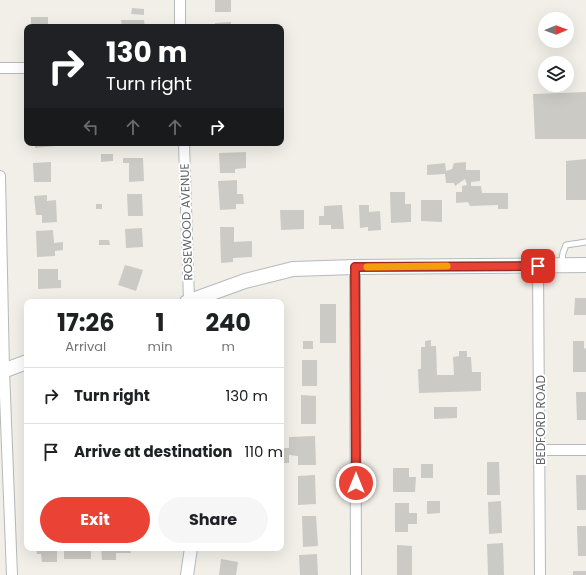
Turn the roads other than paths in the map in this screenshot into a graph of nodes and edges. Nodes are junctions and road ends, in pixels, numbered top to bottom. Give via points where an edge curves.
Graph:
1 (180, 0) edge
2 (180, 24) edge
3 (0, 68) edge
4 (24, 68) edge
5 (184, 146) edge
6 (0, 176) edge
7 (586, 242) edge
8 (586, 265) edge
9 (538, 266) junction
10 (561, 266) junction
11 (355, 267) junction
12 (188, 299) edge
13 (196, 299) edge
14 (24, 363) edge
15 (2, 371) edge
16 (540, 450) junction
17 (586, 450) edge
18 (191, 551) edge
19 (12, 575) edge
20 (187, 575) edge
21 (356, 575) edge
22 (540, 575) edge

1 - 2 street
3 - 4 street
5 - 12 street, ROSEWOOD AVENUE
6 - 15 street
7 - 10 lane via 566,245
8 - 10 main road
9 - 10 main road
9 - 11 main road
9 - 16 street, BEDFORD ROAD
11 - 13 main road via 275,272
11 - 21 street
14 - 15 main road
15 - 19 street
16 - 17 street
16 - 22 street, BEDFORD ROAD
18 - 20 street

